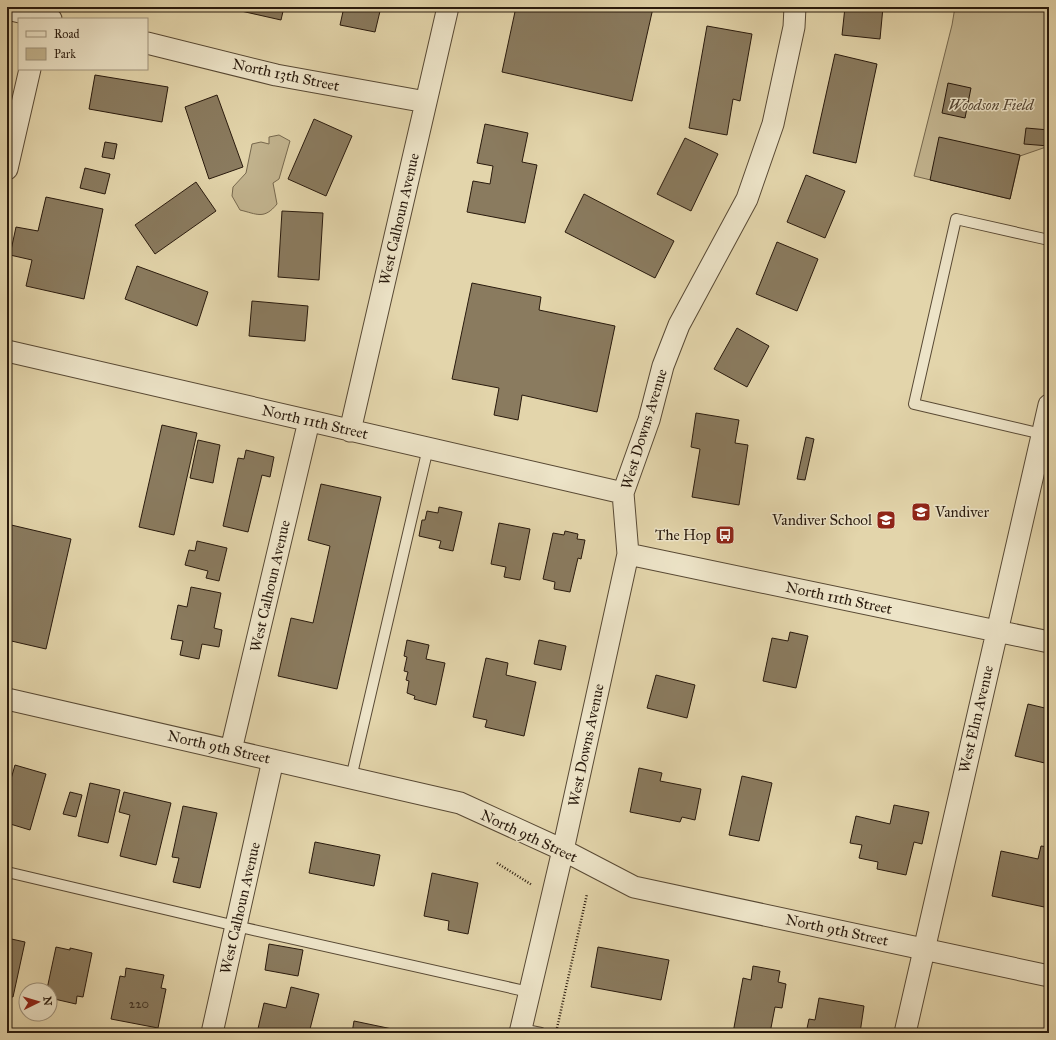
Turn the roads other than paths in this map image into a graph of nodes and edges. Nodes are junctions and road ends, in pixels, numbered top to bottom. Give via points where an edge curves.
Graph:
1 (448, 7) edge
2 (795, 7) edge
3 (7, 9) edge
4 (44, 15) edge
5 (148, 43) edge
6 (30, 70) edge
7 (426, 102) junction
8 (7, 169) edge
9 (1049, 240) edge
10 (7, 351) edge
11 (1049, 405) edge
12 (309, 421) junction
13 (350, 431) junction
14 (1042, 434) junction
15 (428, 448) junction
16 (623, 494) junction
17 (628, 554) junction
18 (997, 631) junction
19 (1049, 642) edge
20 (7, 699) edge
21 (231, 750) junction
22 (273, 760) junction
23 (351, 778) junction
24 (563, 850) junction
25 (7, 872) edge
26 (236, 926) junction
27 (923, 948) junction
28 (1049, 976) edge
29 (530, 992) junction
30 (520, 1031) edge
31 (212, 1033) edge
32 (541, 1033) edge
33 (905, 1033) edge

1 - 7 street, West Calhoun Avenue
2 - 16 street, West Downs Avenue via 794,27 773,124 747,199 679,325 663,366 649,420
3 - 4 street
5 - 7 street, North 13th Street via 276,75
6 - 8 street
7 - 13 street, West Calhoun Avenue
9 - 14 lane via 956,219 914,404
10 - 12 street, North 11th Street
11 - 14 street, West Elm Avenue
12 - 13 street, North 11th Street
12 - 21 street, West Calhoun Avenue
13 - 15 street, North 11th Street
14 - 18 street, West Elm Avenue
15 - 16 street, North 11th Street
15 - 23 lane
16 - 17 street, West Downs Avenue
17 - 18 street, North 11th Street
17 - 24 street, West Downs Avenue
18 - 19 street, North 11th Street
18 - 27 street, West Elm Avenue
20 - 21 street, North 9th Street
21 - 22 street, North 9th Street
22 - 23 street, North 9th Street
22 - 26 street, West Calhoun Avenue
23 - 24 street, North 9th Street via 460,803
24 - 27 street, North 9th Street via 634,887
24 - 29 street, West Downs Avenue
25 - 26 lane
26 - 29 lane
26 - 31 street, West Calhoun Avenue
27 - 28 street, North 9th Street
27 - 33 street, West Elm Avenue
29 - 30 street, West Downs Avenue
30 - 32 lane

